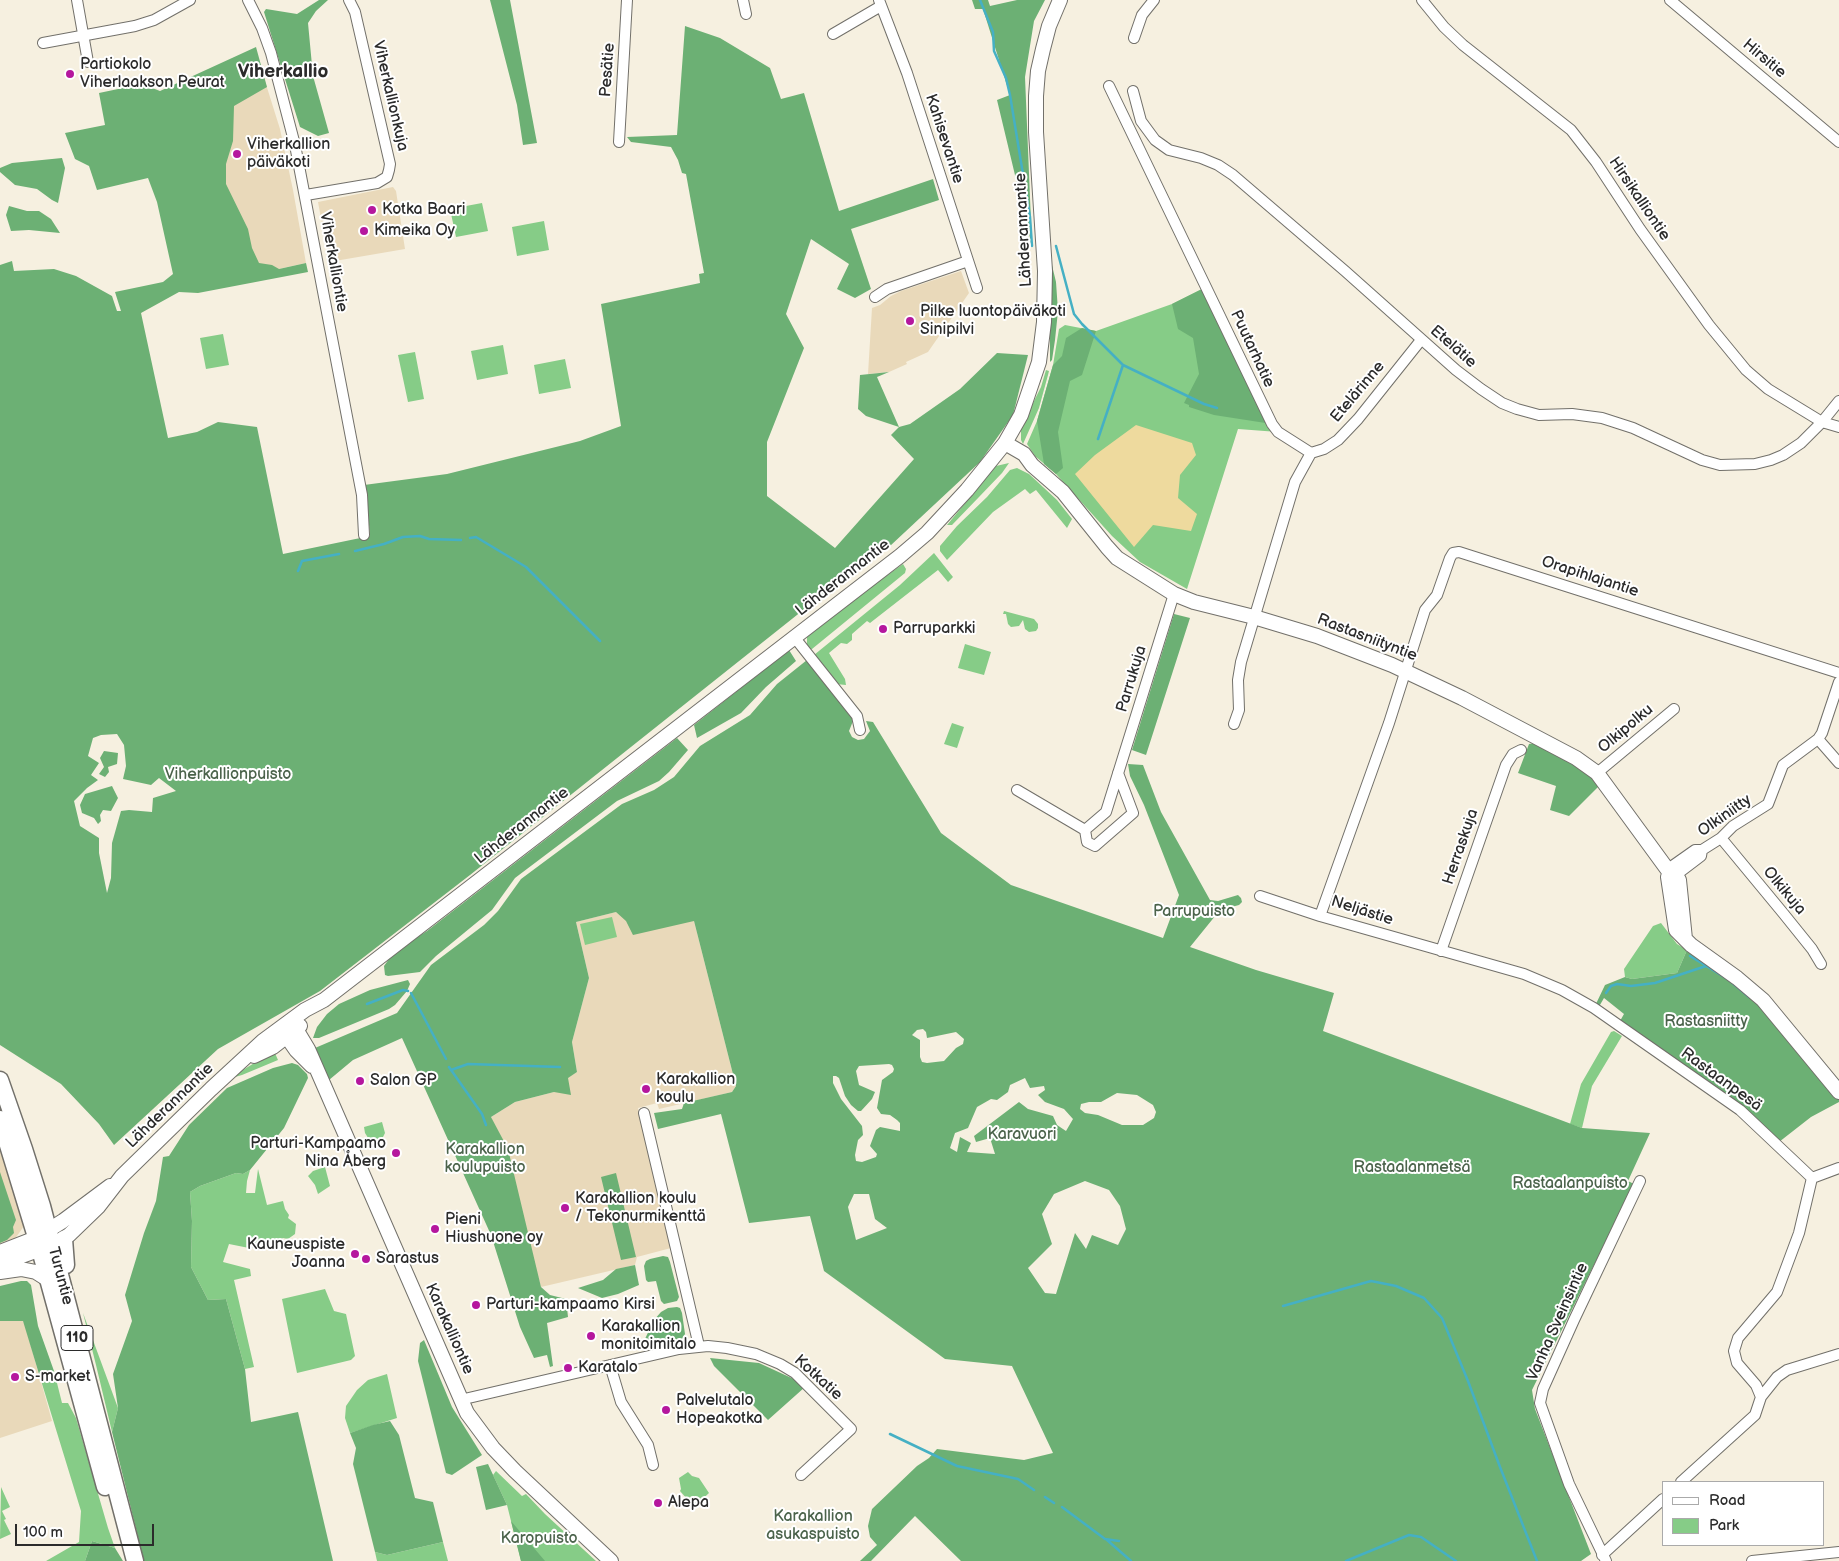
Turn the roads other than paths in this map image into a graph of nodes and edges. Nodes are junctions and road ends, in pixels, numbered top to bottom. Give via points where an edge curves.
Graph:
1 (77, 0) edge
2 (190, 0) edge
3 (248, 0) edge
4 (349, 0) edge
5 (627, 0) edge
6 (743, 0) edge
7 (1060, 0) edge
8 (1154, 0) edge
9 (1422, 0) edge
10 (1670, 0) edge
11 (880, 3) edge
12 (746, 14) dead end
13 (833, 34) dead end
14 (83, 36) junction
15 (1134, 38) dead end
16 (43, 43) dead end
17 (88, 62) dead end
18 (1109, 86) dead end
19 (1133, 91) dead end
20 (619, 142) dead end
21 (1839, 142) edge
22 (306, 195) junction
23 (968, 261) junction
24 (977, 288) dead end
25 (875, 297) dead end
26 (1420, 340) junction
27 (1839, 401) edge
28 (1822, 422) junction
29 (1839, 427) edge
30 (1005, 443) junction
31 (1311, 452) junction
32 (364, 535) dead end
33 (1174, 594) junction
34 (1254, 617) junction
35 (795, 638) junction
36 (1406, 671) junction
37 (1839, 673) edge
38 (1839, 682) edge
39 (1674, 709) dead end
40 (1234, 724) dead end
41 (860, 730) dead end
42 (1818, 739) junction
43 (1531, 741) dead end
44 (1839, 763) edge
45 (1597, 772) junction
46 (1118, 773) junction
47 (1017, 790) dead end
48 (1085, 830) junction
49 (1721, 838) junction
50 (1671, 872) junction
51 (1260, 896) dead end
52 (1320, 916) junction
53 (1441, 951) junction
54 (1821, 964) dead end
55 (289, 1031) junction
56 (1629, 1033) joint
57 (0, 1080) edge
58 (1839, 1092) edge
59 (644, 1114) dead end
60 (0, 1119) edge
61 (1839, 1168) edge
62 (1812, 1178) junction
63 (1640, 1180) dead end
64 (48, 1241) junction
65 (0, 1252) edge
66 (0, 1264) edge
67 (0, 1272) edge
68 (47, 1279) junction
69 (698, 1346) junction
70 (1839, 1354) edge
71 (610, 1365) junction
72 (1761, 1397) junction
73 (460, 1400) junction
74 (653, 1465) dead end
75 (801, 1475) dead end
76 (1682, 1481) edge
77 (1662, 1500) edge
78 (1839, 1552) edge
79 (1604, 1558) edge
80 (127, 1561) edge
81 (135, 1561) edge
82 (611, 1561) edge
83 (1752, 1561) edge

1 - 14 street
2 - 14 street via 154,20
3 - 22 street, Viherkalliontie via 271,53
4 - 22 street, Viherkallionkuja via 355,12 390,170 387,177 377,183
5 - 20 street, Pesätie
6 - 12 street
7 - 30 street, Lähderannantie via 1043,49 1036,96 1045,271 1042,342 1028,397
8 - 15 street via 1142,15
9 - 28 street, Hirsikalliontie via 1463,45 1571,130 1709,325 1746,370 1768,390
10 - 21 street, Hirsitie
11 - 13 street
11 - 23 street, Kahisevantie via 907,73
14 - 16 street
14 - 17 street
18 - 31 street, Puutarhatie via 1272,424 1278,432
19 - 26 street, Etelätie via 1141,121 1155,140 1169,150 1201,158 1233,175
22 - 32 street, Viherkalliontie via 362,494
23 - 24 street, Kahisevantie
23 - 25 street via 887,289
26 - 28 street, Etelätie via 1467,379 1512,407 1539,415 1572,414 1602,418 1720,465 1755,464 1783,455
26 - 31 street, Etelärinne via 1338,440 1324,449
27 - 28 street, Etelätie
28 - 29 street, Hirsikalliontie
30 - 33 street, Rastasniityntie via 1012,456 1032,465 1063,492 1117,558
30 - 35 street, Lähderannantie via 927,533
31 - 34 street via 1296,482
33 - 34 street, Rastasniityntie
33 - 46 street, Parrukuja
34 - 36 street, Rastasniityntie via 1317,636
34 - 40 street via 1238,672 1238,710
35 - 41 street via 857,716
35 - 55 street, Lähderannantie via 324,1000 313,1015
36 - 37 street, Orapihlajantie via 1425,610 1437,595 1450,558 1459,552
36 - 45 street, Rastasniityntie via 1576,758
36 - 52 street, Neljästie
38 - 42 street
39 - 45 street, Olkipolku
42 - 44 street
42 - 49 street, Olkiniitty via 1783,764 1768,804 1733,826
43 - 53 street, Herraskuja via 1526,739 1506,765
45 - 50 street, Rastasniityntie
46 - 48 street, Parrukuja via 1106,812
46 - 48 street via 1133,813 1095,846 1087,842
47 - 48 street
49 - 50 street, Olkiniitty via 1702,850 1695,850
49 - 54 street, Olkikuja
50 - 58 street via 1668,877 1675,926 1680,935 1763,1000
51 - 52 street
52 - 53 street, Neljästie
53 - 56 street, Neljästie via 1524,974 1562,990
55 - 64 street, Lähderannantie via 263,1041 122,1176
55 - 73 street, Karakalliontie via 308,1049
56 - 62 street, Rastaanpesä via 1740,1110
57 - 64 main road, Turuntie / 110 via 24,1149
59 - 69 street
60 - 64 main road, Turuntie / 110
61 - 62 street
62 - 72 street via 1799,1233 1777,1292 1738,1338 1734,1351 1737,1363 1756,1385
63 - 79 street, Vanha Sveinsintie via 1574,1320 1540,1403 1569,1484
64 - 65 street
64 - 66 street
64 - 68 main road, Turuntie / 110
64 - 81 main road, Turuntie / 110 via 102,1430
67 - 68 street via 21,1269 36,1272
68 - 80 main road, Turuntie / 110
69 - 71 street, Kotkatie
69 - 75 street, Kotkatie via 746,1352 780,1364 803,1380 851,1429
70 - 72 street via 1787,1370
71 - 73 street, Kotkatie
71 - 74 street via 621,1402 648,1445
72 - 76 street via 1755,1415
73 - 82 street, Karakalliontie via 467,1414 510,1466
77 - 79 street
78 - 83 street

